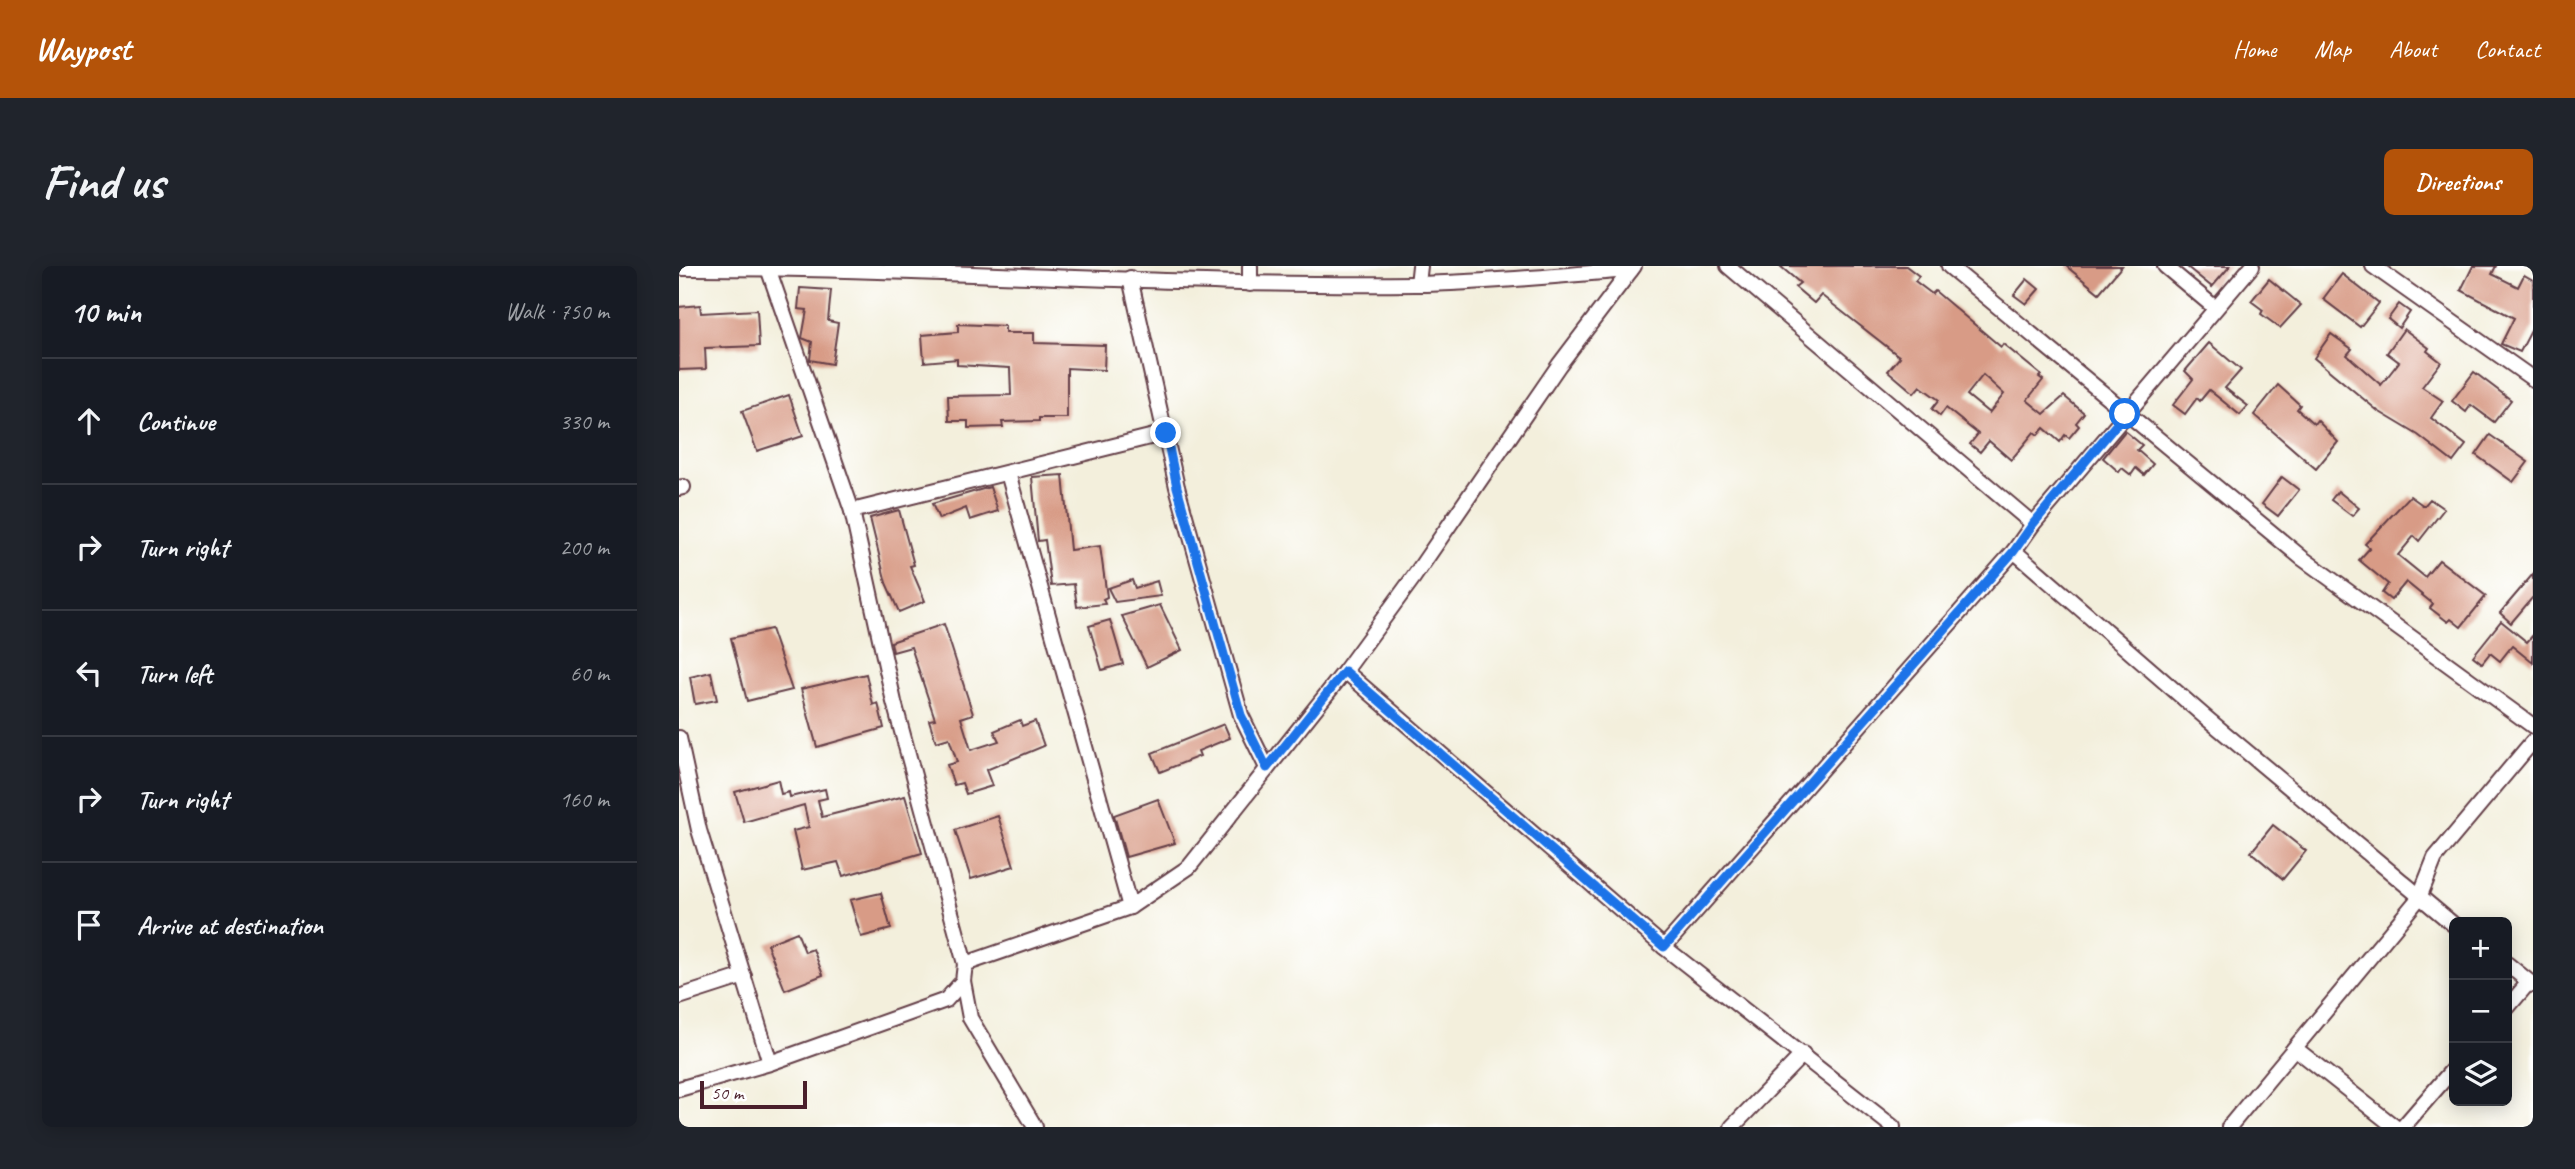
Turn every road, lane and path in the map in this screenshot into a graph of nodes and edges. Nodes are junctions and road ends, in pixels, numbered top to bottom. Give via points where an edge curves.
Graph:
1 (1250, 266) edge
2 (1420, 266) edge
3 (1728, 266) edge
4 (1949, 266) edge
5 (2165, 266) edge
6 (2252, 266) edge
7 (2373, 266) edge
8 (752, 267) edge
9 (867, 267) edge
10 (679, 268) edge
11 (768, 268) junction
12 (1633, 268) edge
13 (983, 269) edge
14 (1090, 272) edge
15 (1130, 278) junction
16 (1250, 284) junction
17 (1418, 284) junction
18 (2214, 307) junction
19 (2533, 379) edge
20 (2125, 414) junction
21 (1166, 433) junction
22 (1008, 473) junction
23 (852, 511) junction
24 (2033, 524) junction
25 (2014, 551) junction
26 (1345, 671) junction
27 (2533, 726) edge
28 (679, 737) edge
29 (2533, 741) edge
30 (1267, 768) junction
31 (2419, 898) junction
32 (1130, 907) junction
33 (2449, 921) edge
34 (1664, 947) junction
35 (965, 964) junction
36 (2512, 968) edge
37 (744, 976) junction
38 (963, 981) junction
39 (2531, 983) edge
40 (679, 998) edge
41 (946, 1000) junction
42 (2512, 1002) edge
43 (970, 1018) junction
44 (2296, 1049) junction
45 (1803, 1054) junction
46 (770, 1063) junction
47 (2449, 1074) edge
48 (679, 1088) edge
49 (1035, 1127) edge
50 (1732, 1127) edge
51 (1893, 1127) edge
52 (2229, 1127) edge
53 (2395, 1127) edge
54 (2403, 1127) edge

1 - 16 street
2 - 17 street
3 - 24 street
4 - 20 street
5 - 18 street
6 - 18 street
7 - 19 street
8 - 10 street
8 - 11 street
9 - 11 street
9 - 13 street
11 - 23 street
12 - 17 street
12 - 26 street via 1559,365
13 - 14 street
14 - 15 street
15 - 16 street
15 - 21 street
16 - 17 street
18 - 20 street
20 - 24 street
20 - 27 street via 2302,558
21 - 22 street
21 - 30 street via 1241,715
22 - 23 street
22 - 32 street
23 - 35 street via 894,702
24 - 25 street
25 - 31 street
25 - 34 street
26 - 30 street
26 - 34 street
28 - 37 street via 699,830
29 - 31 street via 2435,858
30 - 32 street via 1189,867
31 - 33 street
31 - 44 street
32 - 35 street
34 - 45 street
35 - 38 street
36 - 39 street
37 - 40 street
37 - 46 street
38 - 41 street
38 - 43 street
39 - 42 street
41 - 43 street
41 - 46 street
43 - 49 street
44 - 52 street
44 - 53 street
45 - 50 street
45 - 51 street
46 - 48 street
47 - 54 street

